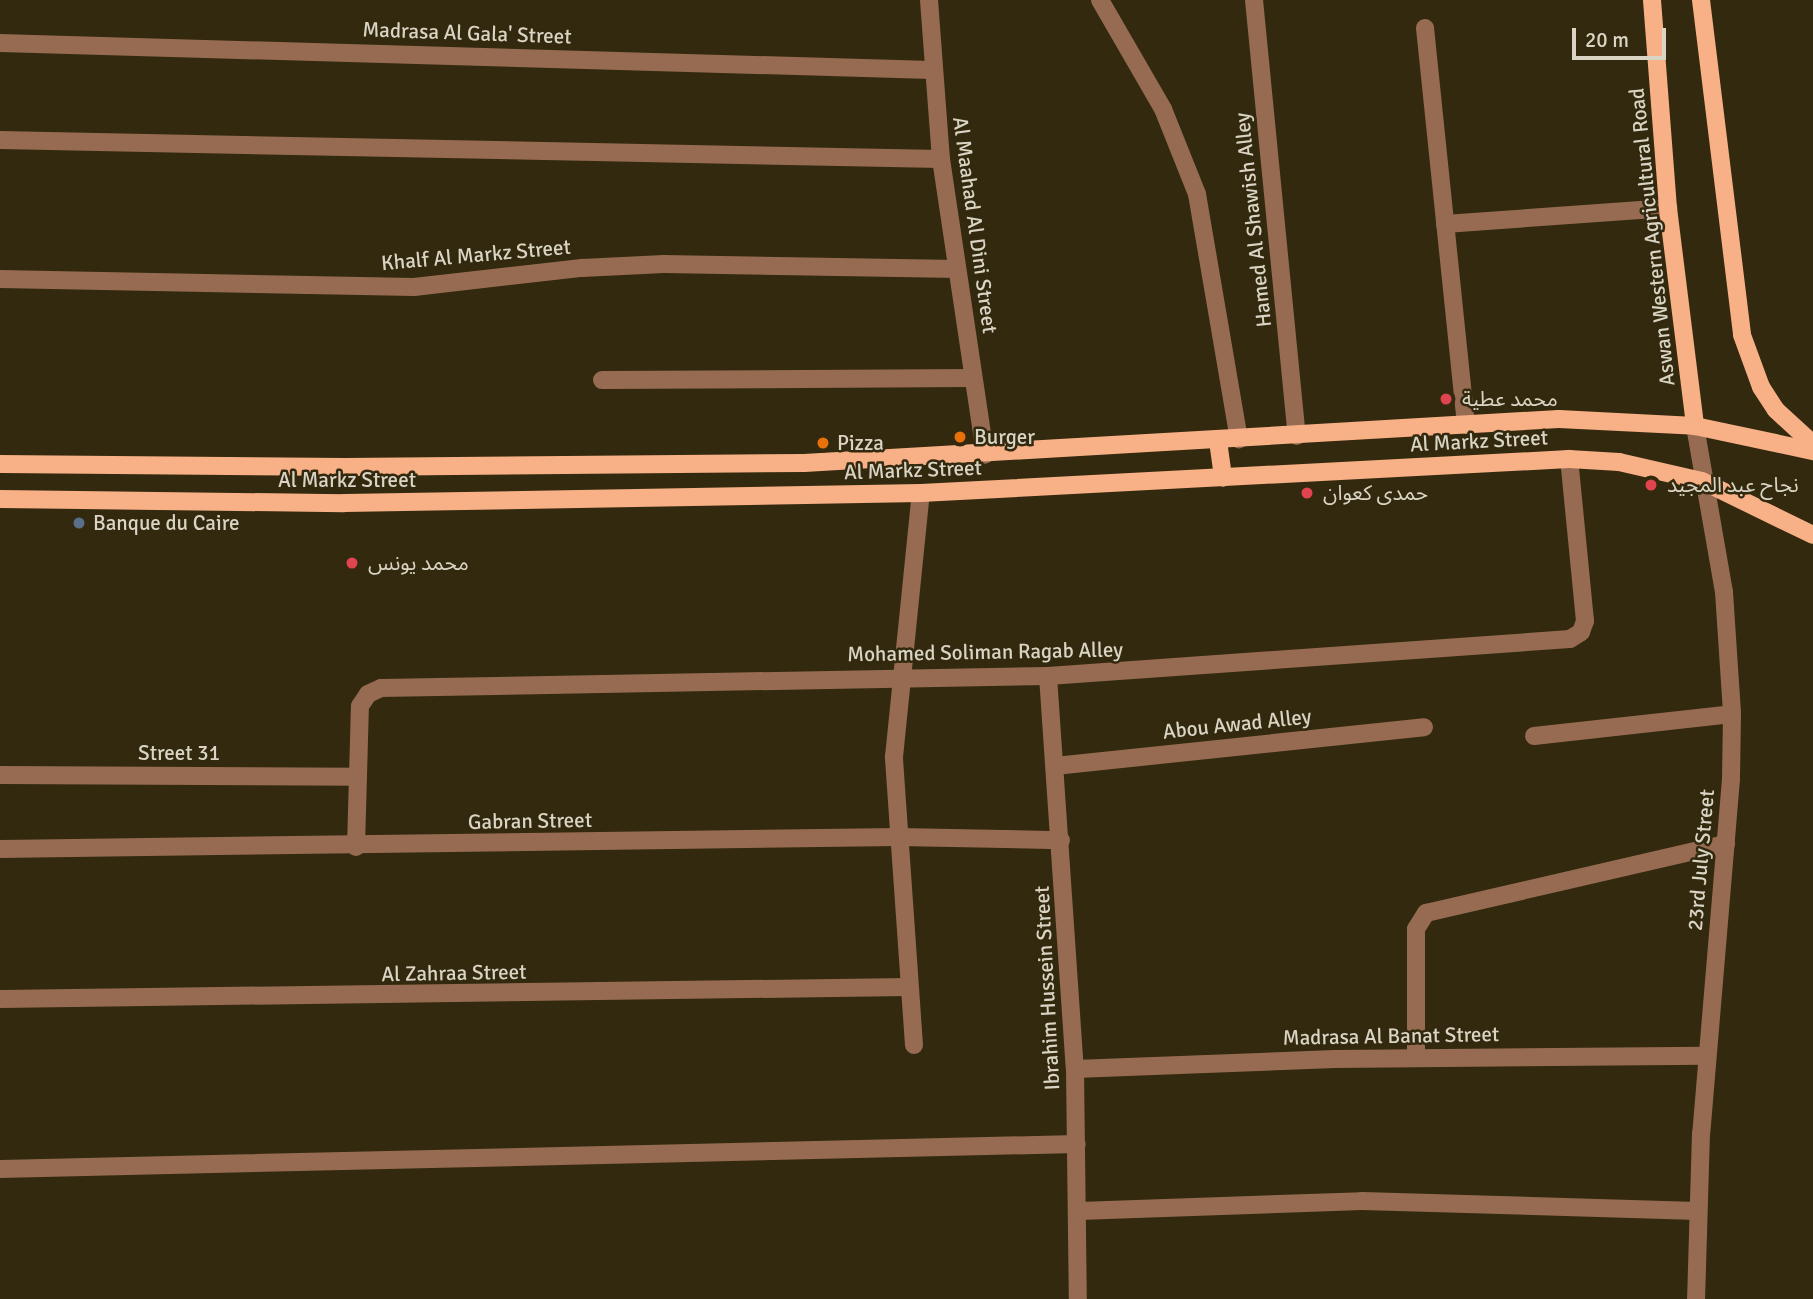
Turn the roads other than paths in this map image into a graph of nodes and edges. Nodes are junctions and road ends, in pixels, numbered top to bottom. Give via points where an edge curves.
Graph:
1 (929, 0) edge
2 (1100, 0) edge
3 (1254, 0) edge
4 (1652, 0) edge
5 (1701, 0) edge
6 (1424, 28) dead end
7 (0, 43) edge
8 (932, 70) junction
9 (0, 140) edge
10 (941, 159) junction
11 (1668, 208) junction
12 (1445, 224) junction
13 (957, 269) junction
14 (0, 279) edge
15 (973, 378) junction
16 (602, 380) dead end
17 (1466, 425) junction
18 (1695, 426) junction
19 (1297, 436) junction
20 (1239, 439) junction
21 (1218, 441) junction
22 (1813, 444) edge
23 (1813, 451) edge
24 (985, 455) junction
25 (1569, 459) junction
26 (0, 464) edge
27 (1223, 478) junction
28 (1702, 481) junction
29 (921, 493) junction
30 (0, 499) edge
31 (1813, 535) edge
32 (899, 676) junction
33 (1048, 676) junction
34 (1732, 714) junction
35 (1424, 727) dead end
36 (1534, 736) dead end
37 (1055, 766) junction
38 (0, 775) edge
39 (358, 777) junction
40 (898, 836) junction
41 (1062, 840) junction
42 (1726, 844) junction
43 (356, 847) junction
44 (0, 849) edge
45 (909, 987) junction
46 (0, 999) edge
47 (914, 1045) dead end
48 (1707, 1056) junction
49 (1416, 1058) junction
50 (1075, 1069) junction
51 (1077, 1144) junction
52 (0, 1169) edge
53 (1697, 1210) junction
54 (1079, 1211) junction
55 (1078, 1299) edge
56 (1696, 1299) edge

1 - 8 street, Al Maahad Al Dini Street
2 - 20 street via 1163,109 1198,194
3 - 19 street, Hamed Al Shawish Alley
4 - 11 main road, Aswan Western Agricultural Road
5 - 22 main road via 1742,335 1761,387 1776,410
6 - 12 street
7 - 8 street, Madrasa Al Gala' Street
8 - 10 street, Al Maahad Al Dini Street
9 - 10 street
10 - 13 street, Al Maahad Al Dini Street
11 - 12 street
11 - 18 main road, Aswan Western Agricultural Road
12 - 17 street
13 - 14 street, Khalf Al Markz Street via 664,264 582,268 414,287
13 - 15 street, Al Maahad Al Dini Street
15 - 16 street
15 - 24 street, Al Maahad Al Dini Street
17 - 18 main road, Al Markz Street via 1602,419
17 - 19 main road, Al Markz Street
18 - 23 main road, Al Markz Street
18 - 28 street, 23rd July Street
19 - 20 main road, Al Markz Street
20 - 21 main road, Al Markz Street
21 - 24 main road, Al Markz Street
21 - 27 main road
24 - 26 main road, Al Markz Street via 715,465
25 - 27 main road, Al Markz Street
25 - 28 main road, Al Markz Street via 1619,462
25 - 33 street, Mohamed Soliman Ragab Alley via 1585,621 1581,632 1570,639
27 - 29 main road, Al Markz Street
28 - 31 main road, Al Markz Street
28 - 34 street, 23rd July Street via 1724,592
29 - 30 main road, Al Markz Street via 344,503
29 - 32 street
32 - 33 street, Mohamed Soliman Ragab Alley
32 - 39 street, Mohamed Soliman Ragab Alley via 382,688 368,694 360,706
32 - 40 street via 894,757
33 - 37 street, Ibrahim Hussein Street
34 - 36 street
34 - 42 street, 23rd July Street
35 - 37 street, Abou Awad Alley
37 - 41 street, Ibrahim Hussein Street
38 - 39 street, Street 31
39 - 43 street, Mohamed Soliman Ragab Alley
40 - 41 street, Gabran Street
40 - 43 street, Gabran Street
40 - 45 street
41 - 50 street, Ibrahim Hussein Street
42 - 48 street, 23rd July Street
42 - 49 street via 1426,913 1416,929
43 - 44 street, Gabran Street
45 - 46 street, Al Zahraa Street
45 - 47 street
48 - 49 street, Madrasa Al Banat Street
48 - 53 street, 23rd July Street
49 - 50 street, Madrasa Al Banat Street
50 - 51 street, Ibrahim Hussein Street
51 - 52 street
51 - 54 street, Ibrahim Hussein Street
53 - 54 street via 1348,1201
53 - 56 street, 23rd July Street
54 - 55 street, Ibrahim Hussein Street

